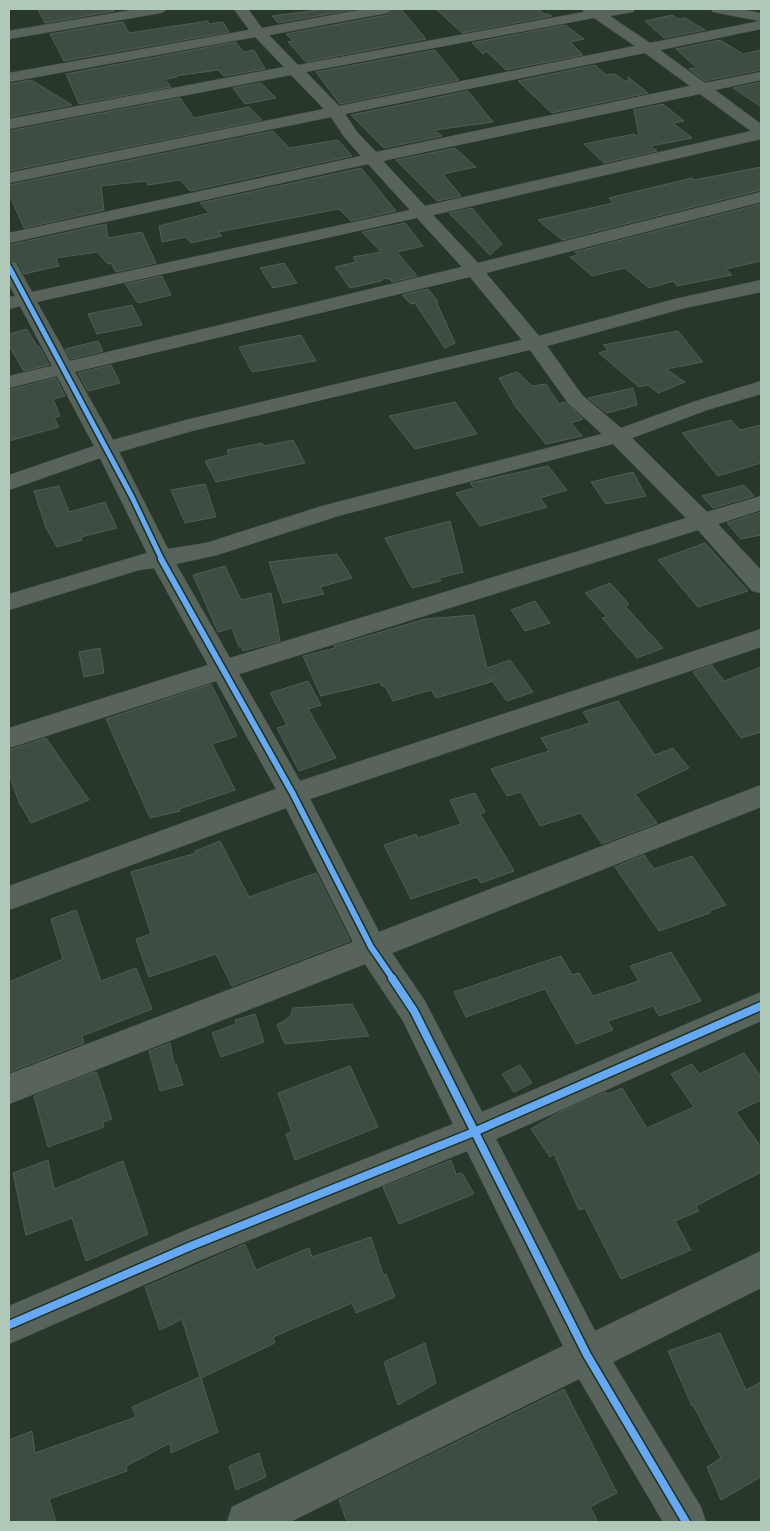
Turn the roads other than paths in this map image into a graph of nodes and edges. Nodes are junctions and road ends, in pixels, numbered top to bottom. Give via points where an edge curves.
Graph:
1 (161, 9) edge
2 (241, 9) edge
3 (387, 9) edge
4 (628, 9) edge
5 (718, 9) edge
6 (592, 11) edge
7 (761, 17) edge
8 (761, 25) edge
9 (258, 32) junction
10 (9, 35) edge
11 (649, 48) junction
12 (296, 69) junction
13 (761, 76) edge
14 (9, 78) edge
15 (701, 89) junction
16 (336, 112) junction
17 (9, 124) edge
18 (761, 133) edge
19 (372, 158) junction
20 (9, 178) edge
21 (761, 197) edge
22 (421, 212) junction
23 (9, 238) edge
24 (9, 267) edge
25 (474, 270) junction
26 (761, 286) edge
27 (17, 301) edge
28 (534, 343) junction
29 (62, 368) junction
30 (9, 382) edge
31 (761, 386) edge
32 (618, 436) junction
33 (106, 449) junction
34 (9, 483) edge
35 (761, 503) edge
36 (703, 522) junction
37 (161, 559) junction
38 (761, 585) edge
39 (9, 602) edge
40 (761, 638) edge
41 (224, 669) junction
42 (9, 738) edge
43 (293, 794) junction
44 (761, 796) edge
45 (9, 898) edge
46 (371, 947) junction
47 (761, 1006) edge
48 (9, 1089) edge
49 (474, 1132) junction
50 (761, 1270) edge
51 (9, 1325) edge
52 (587, 1355) junction
53 (247, 1522) edge
54 (686, 1522) edge

1 - 10 street
2 - 9 street
3 - 9 street
4 - 6 street
5 - 7 street
6 - 11 street
6 - 12 street
8 - 11 street
9 - 12 street
9 - 14 street
11 - 15 street
11 - 16 street
12 - 16 street
12 - 17 street
13 - 15 street
15 - 18 street
15 - 19 street
16 - 19 street
16 - 20 street
18 - 22 street
19 - 22 street
19 - 23 street
21 - 25 street
22 - 25 street
22 - 27 street
24 - 27 street
25 - 28 street
25 - 29 street
26 - 28 street
27 - 29 street via 43,329
28 - 32 street via 575,399
28 - 33 street via 186,426
29 - 30 street
29 - 33 street
31 - 32 street
32 - 36 street
32 - 37 street via 330,511 209,550
33 - 34 street
33 - 37 street
35 - 36 street
36 - 38 street
36 - 41 street
37 - 39 street via 136,563
37 - 41 street
40 - 43 street
41 - 42 street
41 - 43 street
43 - 45 street
43 - 46 street
44 - 46 street
46 - 48 street
46 - 49 street via 414,1011
47 - 49 street
49 - 51 street via 190,1246
49 - 52 street
50 - 52 street
52 - 53 street
52 - 54 street

